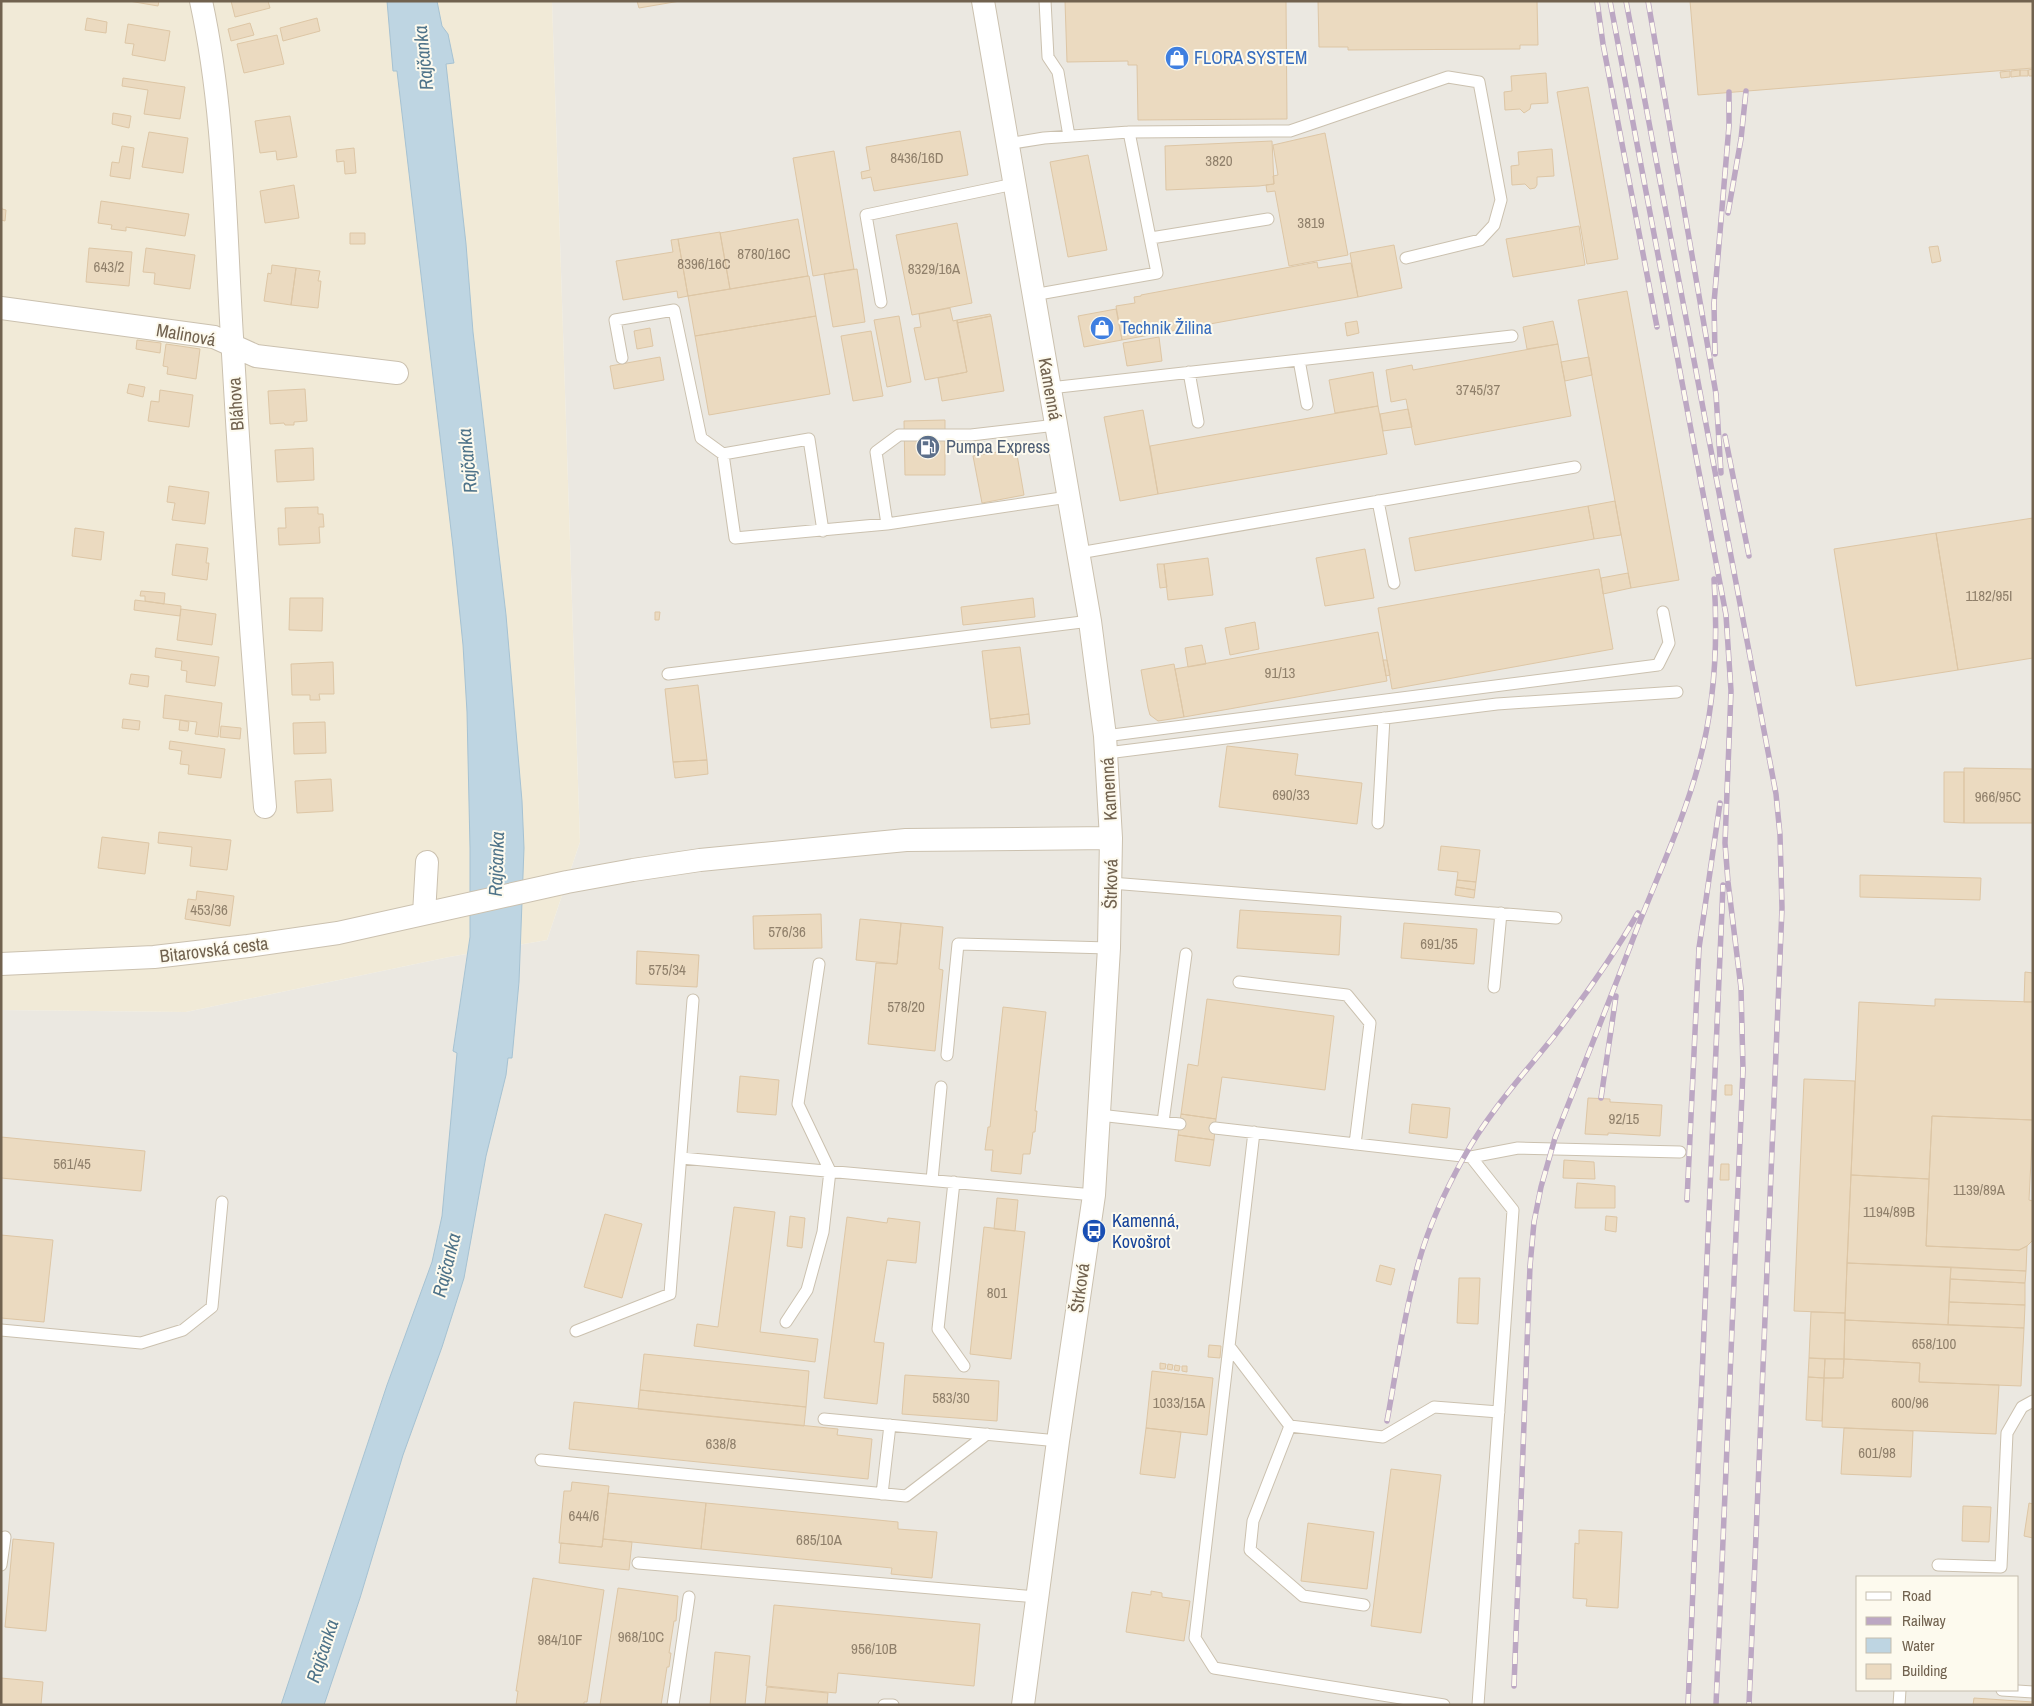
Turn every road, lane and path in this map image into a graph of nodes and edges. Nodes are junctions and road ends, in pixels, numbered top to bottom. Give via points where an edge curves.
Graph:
1 (201, 1) edge
2 (983, 1) edge
3 (1045, 1) edge
4 (1129, 132) junction
5 (1069, 136) junction
6 (1007, 144) junction
7 (1014, 184) junction
8 (1268, 218) dead end
9 (1150, 238) junction
10 (1406, 258) dead end
11 (1033, 294) junction
12 (881, 302) dead end
13 (1, 308) edge
14 (1512, 336) dead end
15 (232, 344) junction
16 (622, 358) dead end
17 (1299, 360) junction
18 (1189, 372) junction
19 (397, 373) dead end
20 (1050, 388) junction
21 (1307, 404) dead end
22 (1198, 422) dead end
23 (1056, 425) junction
24 (723, 454) junction
25 (1574, 467) dead end
26 (1068, 497) junction
27 (1378, 501) junction
28 (887, 524) junction
29 (823, 531) junction
30 (1078, 553) junction
31 (1394, 583) dead end
32 (1663, 612) dead end
33 (1090, 621) junction
34 (668, 674) dead end
35 (1677, 692) dead end
36 (1384, 718) junction
37 (1106, 744) junction
38 (265, 807) dead end
39 (1378, 823) dead end
40 (1111, 838) junction
41 (427, 862) dead end
42 (1111, 883) junction
43 (434, 912) junction
44 (1501, 913) junction
45 (1556, 918) dead end
46 (1109, 948) junction
47 (1186, 954) dead end
48 (1, 964) edge
49 (818, 964) dead end
50 (1239, 982) dead end
51 (1494, 987) dead end
52 (693, 1000) dead end
53 (948, 1055) dead end
54 (941, 1087) dead end
55 (1099, 1115) junction
56 (1163, 1122) junction
57 (1180, 1124) dead end
58 (1215, 1128) dead end
59 (1254, 1132) junction
60 (1355, 1144) junction
61 (1680, 1152) dead end
62 (1471, 1157) junction
63 (682, 1158) junction
64 (830, 1171) junction
65 (932, 1180) junction
66 (954, 1182) junction
67 (1094, 1195) junction
68 (222, 1202) dead end
69 (786, 1322) dead end
70 (1, 1330) edge
71 (576, 1331) dead end
72 (1229, 1346) junction
73 (964, 1366) dead end
74 (2033, 1402) edge
75 (1499, 1412) junction
76 (824, 1419) dead end
77 (890, 1425) junction
78 (1290, 1426) junction
79 (987, 1434) junction
80 (1058, 1441) junction
81 (541, 1460) dead end
82 (882, 1494) junction
83 (5, 1536) dead end
84 (638, 1563) dead end
85 (1, 1565) edge
86 (1938, 1565) dead end
87 (689, 1596) dead end
88 (1037, 1597) junction
89 (1364, 1604) dead end
90 (1900, 1691) edge
91 (2018, 1691) edge
92 (2033, 1692) edge
93 (672, 1705) edge
94 (884, 1705) edge
95 (893, 1705) edge
96 (1023, 1705) edge
97 (1444, 1705) edge
98 (1478, 1705) edge
99 (1899, 1705) edge

1 - 15 street, Bláhova via 219,122
2 - 6 street, Kamenná
3 - 5 lane via 1048,57 1058,72
4 - 5 lane
4 - 9 lane
4 - 10 lane via 1290,131 1448,77 1479,82 1501,200 1494,225 1480,240
5 - 6 lane
6 - 7 street, Kamenná
7 - 11 street, Kamenná
7 - 12 lane via 866,215
8 - 9 lane
9 - 11 lane via 1157,273
11 - 20 street, Kamenná
13 - 15 street, Malinová via 214,337
14 - 17 lane
15 - 19 street, Malinová via 256,356
15 - 38 street, Bláhova
16 - 24 lane via 615,320 674,310 700,438
17 - 18 lane
17 - 21 lane
18 - 20 lane
18 - 22 lane
20 - 23 street, Kamenná
23 - 26 street, Kamenná
23 - 28 lane via 971,435 899,435 876,452
24 - 29 lane via 735,538
24 - 29 lane via 809,438
25 - 27 lane
26 - 28 lane
26 - 30 street, Kamenná
27 - 30 lane
27 - 31 lane
28 - 29 lane
30 - 33 street, Kamenná
32 - 37 lane via 1669,643 1658,665
33 - 34 lane
33 - 37 street, Kamenná
35 - 36 lane via 1497,704
36 - 37 lane
36 - 39 lane
37 - 40 street, Kamenná
40 - 42 street, Štrková
40 - 43 street, Bitarovská cesta via 906,840 700,860 633,870
41 - 43 street
42 - 44 lane
42 - 46 street, Štrková
43 - 48 street, Bitarovská cesta via 338,933 230,948 154,957
44 - 45 lane
44 - 51 lane
46 - 53 lane via 958,944
46 - 55 street, Štrková
47 - 56 lane
49 - 64 lane via 798,1104
50 - 60 lane via 1347,995 1370,1023
52 - 63 lane
54 - 65 lane
55 - 56 lane
55 - 67 street, Štrková
56 - 57 lane
58 - 59 lane
59 - 60 lane
59 - 72 lane
60 - 62 lane
61 - 62 lane via 1518,1148
62 - 75 lane via 1513,1210
63 - 64 lane
63 - 71 lane via 670,1294
64 - 65 lane
64 - 69 lane via 823,1232 807,1290
65 - 66 lane
66 - 67 lane
66 - 73 lane via 938,1328
67 - 80 street, Štrková
68 - 70 lane via 212,1307 183,1330 141,1343
72 - 78 lane
72 - 97 lane via 1195,1638 1214,1668
74 - 86 lane via 2022,1407 2007,1433 2001,1568
75 - 78 lane via 1434,1407 1383,1436
75 - 98 lane
76 - 77 lane
77 - 79 lane
77 - 82 lane
78 - 89 lane via 1252,1521 1250,1550 1303,1596
79 - 80 lane
79 - 82 lane via 906,1496
80 - 88 street, Štrková
81 - 82 lane
83 - 85 lane
84 - 88 lane
87 - 93 lane
88 - 96 street, Štrková
90 - 99 lane
91 - 92 lane
94 - 95 lane

